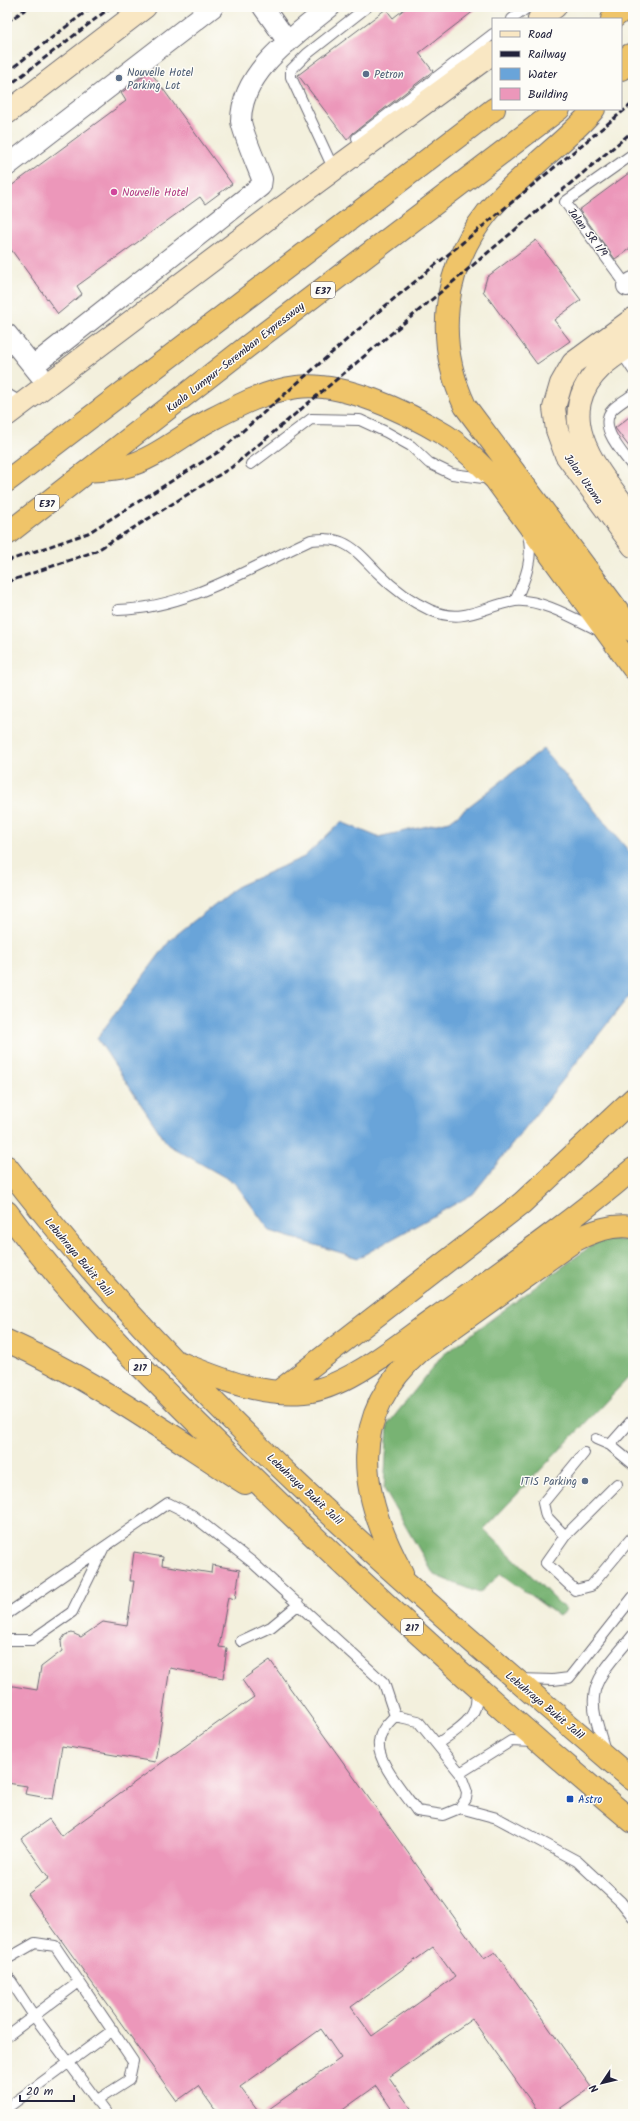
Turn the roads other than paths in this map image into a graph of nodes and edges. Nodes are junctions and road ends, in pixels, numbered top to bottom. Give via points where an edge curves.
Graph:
1 (145, 7) edge
2 (213, 7) edge
3 (263, 7) edge
4 (330, 7) edge
5 (367, 7) edge
6 (555, 7) edge
7 (628, 7) edge
8 (527, 13) edge
9 (514, 18) edge
10 (613, 18) edge
11 (492, 35) edge
12 (288, 42) junction
13 (492, 54) edge
14 (493, 110) edge
15 (558, 110) edge
16 (593, 110) edge
17 (7, 113) edge
18 (357, 138) dead end
19 (633, 154) edge
20 (7, 166) edge
21 (334, 170) junction
22 (261, 186) junction
23 (279, 210) junction
24 (630, 284) edge
25 (633, 319) edge
26 (7, 334) edge
27 (629, 355) edge
28 (33, 366) junction
29 (47, 385) junction
30 (633, 394) edge
31 (12, 404) edge
32 (251, 464) dead end
33 (633, 467) edge
34 (88, 471) junction
35 (495, 479) junction
36 (7, 481) edge
37 (522, 516) junction
38 (633, 517) edge
39 (7, 534) edge
40 (633, 546) edge
41 (515, 601) junction
42 (118, 610) dead end
43 (633, 631) edge
44 (609, 636) junction
45 (633, 668) edge
46 (633, 1099) edge
47 (7, 1167) edge
48 (633, 1169) edge
49 (7, 1212) edge
50 (633, 1227) edge
51 (7, 1341) edge
52 (171, 1360) junction
53 (278, 1392) junction
54 (633, 1419) edge
55 (596, 1439) dead end
56 (610, 1445) junction
57 (584, 1453) dead end
58 (633, 1464) edge
59 (617, 1484) dead end
60 (286, 1510) junction
61 (565, 1536) junction
62 (633, 1536) edge
63 (104, 1548) junction
64 (411, 1589) junction
65 (633, 1597) edge
66 (299, 1604) junction
67 (7, 1614) edge
68 (633, 1635) edge
69 (7, 1640) edge
70 (241, 1641) dead end
71 (514, 1679) junction
72 (475, 1686) junction
73 (395, 1716) junction
74 (538, 1743) junction
75 (437, 1744) junction
76 (607, 1757) junction
77 (460, 1773) junction
78 (633, 1780) edge
79 (460, 1808) junction
80 (633, 1822) edge
81 (633, 1918) edge
82 (7, 1959) edge
83 (7, 1975) edge
84 (79, 1982) junction
85 (34, 2016) junction
86 (113, 2030) junction
87 (7, 2036) edge
88 (68, 2063) junction
89 (96, 2102) junction
90 (7, 2108) edge
91 (107, 2114) edge

1 - 17 street
2 - 20 street
3 - 12 street
4 - 12 street
5 - 21 lane via 307,54 291,70 291,77
6 - 8 street
7 - 10 highway
8 - 9 lane
11 - 18 lane
12 - 22 street via 263,65 246,95 241,122 262,179
13 - 21 street
14 - 36 highway
15 - 34 highway, Kuala Lumpur–Seremban Expressway / E37
16 - 43 highway via 500,199 474,230 463,248 451,284 446,334 452,373 465,406
19 - 24 lane, Jalan SR 1/9 via 565,202
21 - 23 street
22 - 23 street
22 - 28 street
23 - 29 street
25 - 40 street, Jalan Utama via 573,363 561,384 554,408 556,430 566,454
26 - 28 street
27 - 38 street, Jalan Utama via 601,368 586,386 580,404 578,425 588,456
28 - 29 street
29 - 31 street
30 - 33 lane via 612,410 607,421 610,433
32 - 35 lane via 311,419 360,420 411,446 429,462 452,474
34 - 35 highway via 131,464 149,457 210,420 257,397 298,387 329,387 376,402 445,436
34 - 39 highway, Kuala Lumpur–Seremban Expressway / E37
35 - 37 highway
37 - 41 lane via 530,542 530,553 524,581
37 - 44 highway
41 - 42 lane via 471,615 451,616 431,610 407,598 358,552 341,542 328,539 311,540 215,586 175,601 142,609
41 - 44 lane via 536,603
44 - 45 highway
46 - 53 highway via 542,1185
47 - 52 highway, Lebuhraya Bukit Jalil / 217 via 79,1258
48 - 53 highway via 577,1215 368,1365 341,1381 320,1388 305,1392
49 - 60 highway, 217 via 55,1274 135,1361
50 - 64 highway via 612,1227 574,1241 420,1351 390,1385 369,1434 366,1466 373,1507 391,1553
51 - 60 highway via 98,1388
52 - 53 highway via 232,1382
52 - 64 highway, Lebuhraya Bukit Jalil / 217
54 - 56 lane
55 - 56 lane
56 - 58 lane
57 - 61 lane via 543,1503 546,1516
59 - 61 lane
60 - 72 highway, 217
61 - 62 lane via 546,1563 576,1590 591,1586
63 - 66 lane via 168,1503 217,1534
63 - 67 lane
63 - 69 lane via 72,1612 32,1640
64 - 71 highway, Lebuhraya Bukit Jalil / 217
65 - 71 lane via 569,1678
66 - 70 lane via 271,1627
66 - 73 lane via 384,1683
68 - 76 lane via 602,1673 594,1696 596,1718
71 - 76 highway, Lebuhraya Bukit Jalil / 217
72 - 74 highway, 217
72 - 75 lane via 476,1704 472,1716
73 - 75 lane via 418,1721
73 - 79 lane via 383,1728 378,1742 383,1761 417,1811 443,1814
74 - 77 lane via 511,1741
74 - 80 highway, 217
75 - 77 lane
76 - 78 highway, Lebuhraya Bukit Jalil / 217
77 - 79 lane via 467,1792
79 - 81 lane via 497,1818 577,1861 621,1902
82 - 84 lane via 35,1943 55,1946
83 - 85 lane
84 - 85 lane
84 - 86 lane
85 - 87 lane
85 - 88 lane
86 - 88 lane
86 - 89 lane via 133,2061 129,2080
88 - 89 lane
88 - 90 lane
89 - 91 lane

